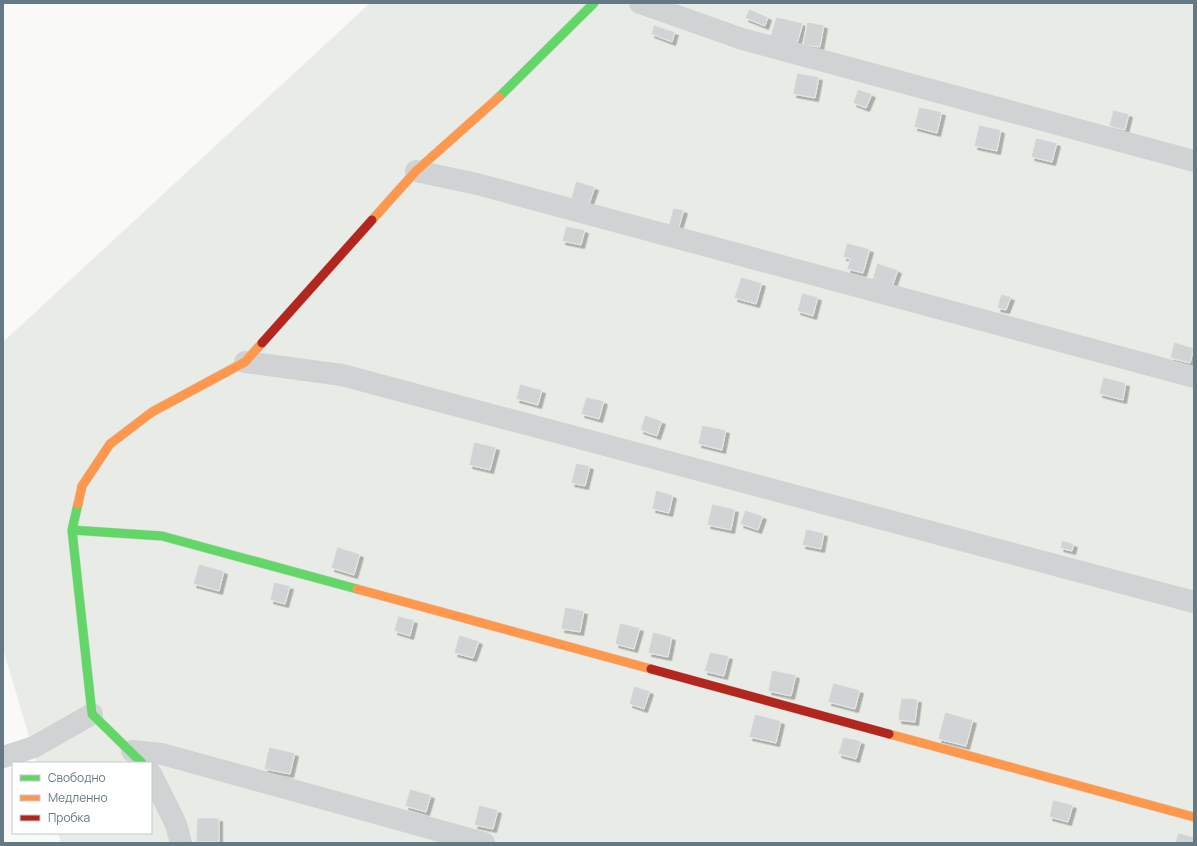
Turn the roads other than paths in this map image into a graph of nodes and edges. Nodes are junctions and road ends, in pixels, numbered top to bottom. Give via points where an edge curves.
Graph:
1 (594, 3) edge
2 (640, 3) edge
3 (1194, 162) edge
4 (416, 171) junction
5 (245, 362) junction
6 (1194, 377) edge
7 (72, 530) junction
8 (1194, 602) edge
9 (92, 714) junction
10 (3, 757) edge
11 (137, 757) edge
12 (152, 776) edge
13 (1194, 817) edge
14 (181, 843) edge
15 (484, 843) edge

1 - 4 street via 492,103
2 - 3 street via 742,39
4 - 5 street
4 - 6 street via 477,184
5 - 7 street via 152,412 110,444 82,486
5 - 8 street via 342,375
7 - 9 street
7 - 13 street via 162,536
9 - 10 street via 34,747
9 - 11 street
11 - 15 street via 162,754
12 - 14 street via 176,824

